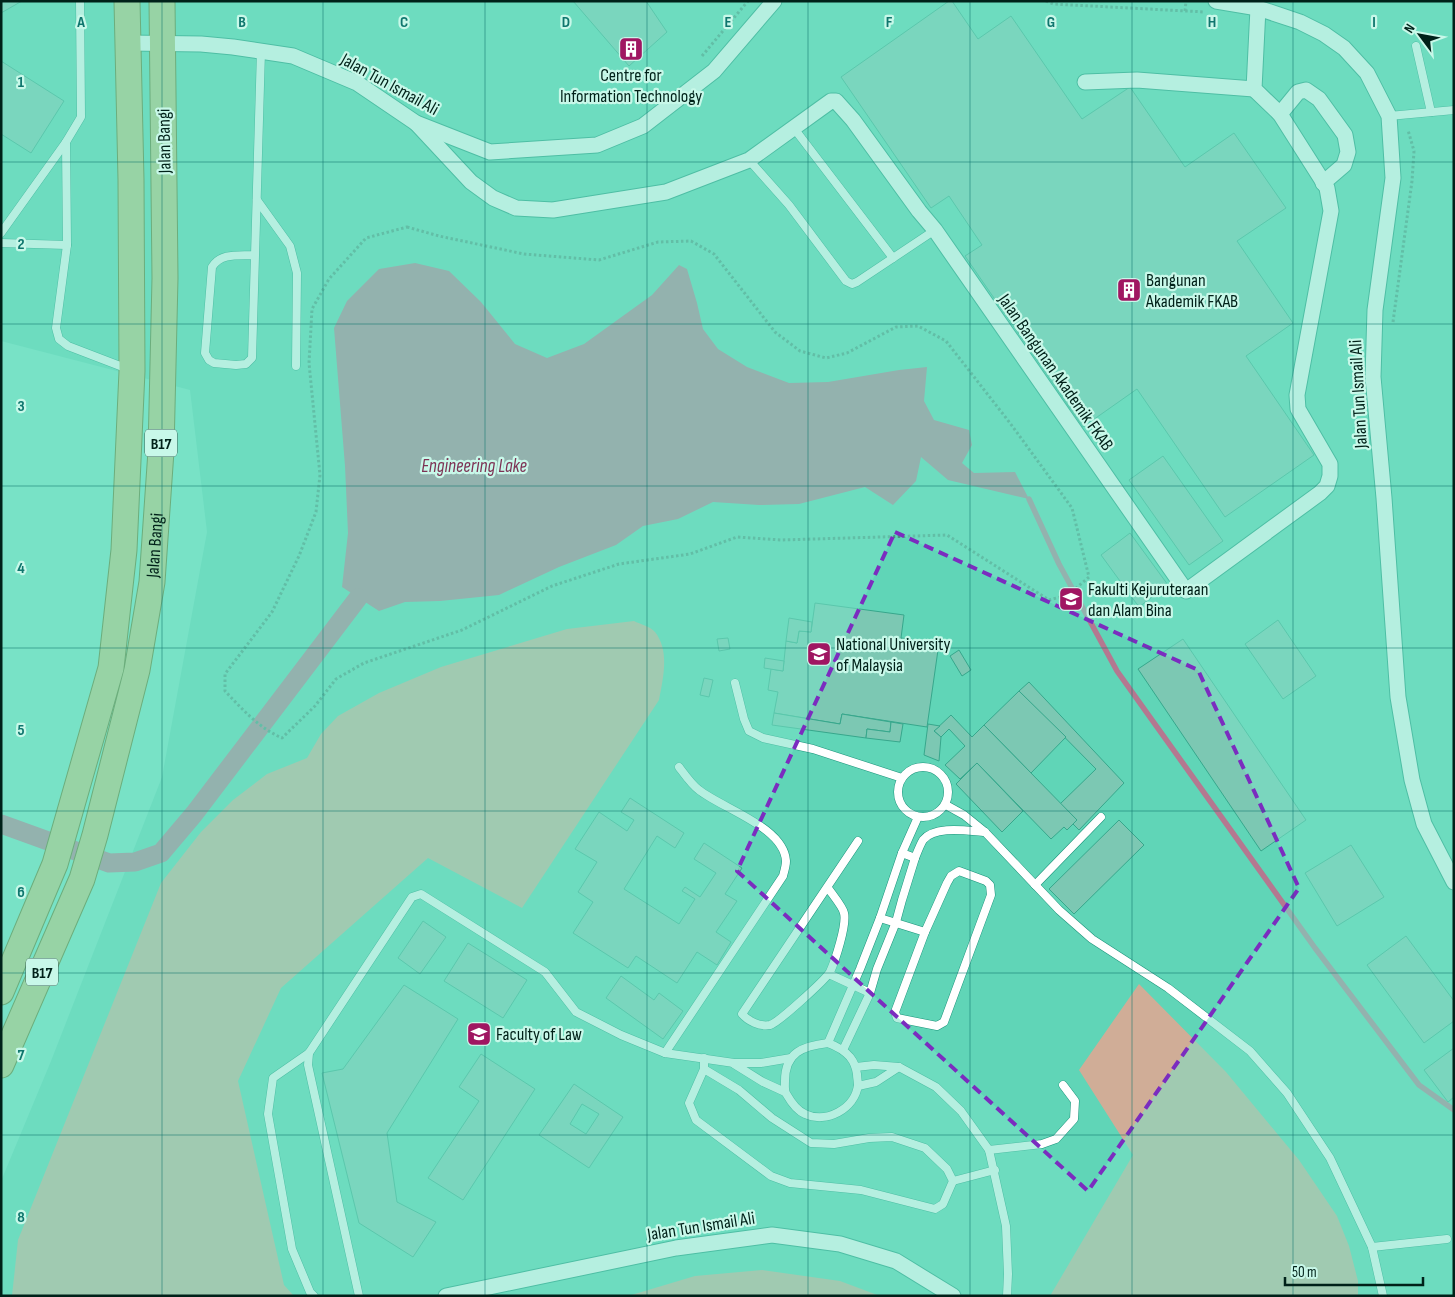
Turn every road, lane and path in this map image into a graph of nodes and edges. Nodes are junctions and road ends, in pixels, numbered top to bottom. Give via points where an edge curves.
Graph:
1 (80, 1) edge
2 (127, 1) edge
3 (162, 1) edge
4 (748, 1) edge
5 (774, 1) edge
6 (1186, 1) edge
7 (1216, 1) edge
8 (1258, 8) junction
9 (1185, 12) dead end
10 (129, 43) junction
11 (163, 44) junction
12 (1416, 46) dead end
13 (261, 51) junction
14 (699, 60) dead end
15 (1085, 82) dead end
16 (1254, 89) junction
17 (1454, 110) edge
18 (1430, 112) junction
19 (1280, 114) junction
20 (1396, 116) junction
21 (416, 123) junction
22 (793, 127) junction
23 (66, 142) junction
24 (749, 160) junction
25 (1323, 183) junction
26 (257, 200) junction
27 (934, 230) junction
28 (1, 233) edge
29 (1, 243) edge
30 (67, 245) junction
31 (255, 255) junction
32 (892, 258) junction
33 (1392, 330) dead end
34 (296, 366) dead end
35 (132, 370) junction
36 (735, 683) dead end
37 (273, 734) joint
38 (679, 767) dead end
39 (902, 778) junction
40 (946, 805) junction
41 (918, 817) junction
42 (1101, 817) dead end
43 (985, 832) junction
44 (858, 842) dead end
45 (902, 853) junction
46 (915, 858) junction
47 (1454, 882) edge
48 (1035, 885) junction
49 (828, 888) junction
50 (880, 918) junction
51 (896, 922) junction
52 (926, 932) junction
53 (829, 974) junction
54 (852, 985) junction
55 (1, 992) edge
56 (870, 993) junction
57 (828, 1042) junction
58 (844, 1050) junction
59 (665, 1053) junction
60 (309, 1054) junction
61 (704, 1058) junction
62 (791, 1058) junction
63 (734, 1063) junction
64 (1, 1065) edge
65 (856, 1067) junction
66 (899, 1067) junction
67 (704, 1069) junction
68 (1063, 1085) dead end
69 (858, 1086) junction
70 (785, 1092) junction
71 (989, 1150) junction
72 (995, 1170) junction
73 (954, 1181) junction
74 (1447, 1239) dead end
75 (1372, 1247) junction
76 (314, 1296) edge
77 (359, 1296) edge
78 (446, 1296) edge
79 (953, 1296) edge
80 (1007, 1296) edge
81 (1383, 1296) edge

1 - 23 lane via 81,117
2 - 10 main road, Jalan Bangi / B17
3 - 11 main road, Jalan Bangi / B17
4 - 14 path
5 - 21 street, Jalan Tun Ismail Ali via 714,71 644,126 597,145 490,152
6 - 9 path
7 - 8 street, Jalan Tun Ismail Ali
8 - 16 street
8 - 20 street, Jalan Tun Ismail Ali via 1300,22 1344,48 1367,73
10 - 11 street, Jalan Tun Ismail Ali
10 - 35 main road, Jalan Bangi / B17
11 - 13 street, Jalan Tun Ismail Ali
11 - 64 main road, Jalan Bangi / B17 via 165,297 161,452 152,582 137,670 82,879
12 - 18 lane
13 - 21 street, Jalan Tun Ismail Ali via 293,56 356,83
13 - 26 lane
15 - 16 street via 1137,80
16 - 19 street, Jalan Bangunan Akademik FKAB
17 - 18 lane
18 - 20 lane
19 - 25 street, Jalan Bangunan Akademik FKAB
19 - 25 street via 1298,92 1306,90 1319,99 1345,135 1348,152 1344,165
20 - 33 path via 1414,151
20 - 47 street, Jalan Tun Ismail Ali via 1393,178 1375,310 1373,378 1398,697 1412,780 1424,824
21 - 24 street, Jalan Bangunan Akademik FKAB via 471,182 516,208 553,210 666,192
22 - 24 street, Jalan Bangunan Akademik FKAB
22 - 27 street, Jalan Bangunan Akademik FKAB via 831,101 836,101
22 - 32 lane
23 - 28 lane
23 - 30 lane
24 - 32 lane via 846,281 857,282
25 - 27 street, Jalan Bangunan Akademik FKAB via 1331,211 1297,395 1298,409 1330,464 1327,486 1186,590
26 - 31 lane
26 - 34 lane via 290,246 295,264
27 - 32 lane
29 - 30 lane
30 - 35 lane via 56,328 59,339 68,346
31 - 31 lane via 252,358 246,364 214,363 205,353 212,267 222,257
35 - 55 main road, Jalan Bangi / B17 via 124,550 111,668 55,864
36 - 39 lane via 749,731 763,738 813,749
37 - 37 path via 282,738 315,706 336,679 364,663 462,630 552,586 619,564 690,554 737,537 781,540 947,535 1049,600 1068,595 1089,577 1072,508 946,341 918,326 896,327 848,353 826,358 800,351 775,332 714,254 691,241 658,242 599,260 524,254 407,227 366,238 329,279 312,309 310,363 320,475 316,512 272,612 225,674 225,691 248,715
38 - 59 lane via 699,790 776,838 786,863 783,876
39 - 40 lane via 912,768 937,769 946,779 949,792
39 - 41 lane via 899,802 907,812
40 - 41 lane via 934,815
40 - 43 lane
41 - 45 lane
42 - 48 lane
43 - 46 lane via 948,830 930,834
43 - 48 lane
44 - 49 lane
45 - 46 lane
45 - 50 lane
46 - 51 lane
48 - 75 lane via 1092,939 1168,988 1250,1051 1287,1094 1330,1158
49 - 53 lane via 844,913 842,934
49 - 53 lane via 742,1014 756,1023 771,1025
50 - 51 lane
50 - 54 lane
51 - 52 lane
51 - 56 lane
52 - 52 lane via 895,1016 937,1026 944,1022 991,895 990,885 959,871 951,876
53 - 54 lane
54 - 56 lane
54 - 57 lane
56 - 58 lane
57 - 58 lane
57 - 62 lane via 808,1045
58 - 65 lane
59 - 60 lane via 576,1012 545,972 421,894 412,897
59 - 61 lane
60 - 76 lane via 273,1078 268,1114 292,1249
60 - 77 lane via 308,1066
61 - 63 lane
61 - 67 lane
62 - 63 lane
62 - 70 lane via 785,1072
63 - 70 lane
65 - 66 lane
65 - 69 lane
66 - 69 lane via 876,1082
66 - 71 lane via 936,1086 961,1111
67 - 73 lane via 739,1090 772,1118 811,1143 834,1144 892,1137 925,1148 947,1169
67 - 73 lane via 689,1102 696,1120 771,1176 790,1184 861,1190 935,1209 943,1204
68 - 71 lane via 1075,1101 1074,1119 1056,1139 1042,1144
69 - 70 lane via 851,1102 838,1113 822,1118 805,1114
71 - 72 lane
72 - 73 lane
72 - 80 lane via 1006,1226
74 - 75 lane
75 - 81 lane
78 - 79 street, Jalan Tun Ismail Ali via 668,1249 772,1235 840,1244 896,1262

